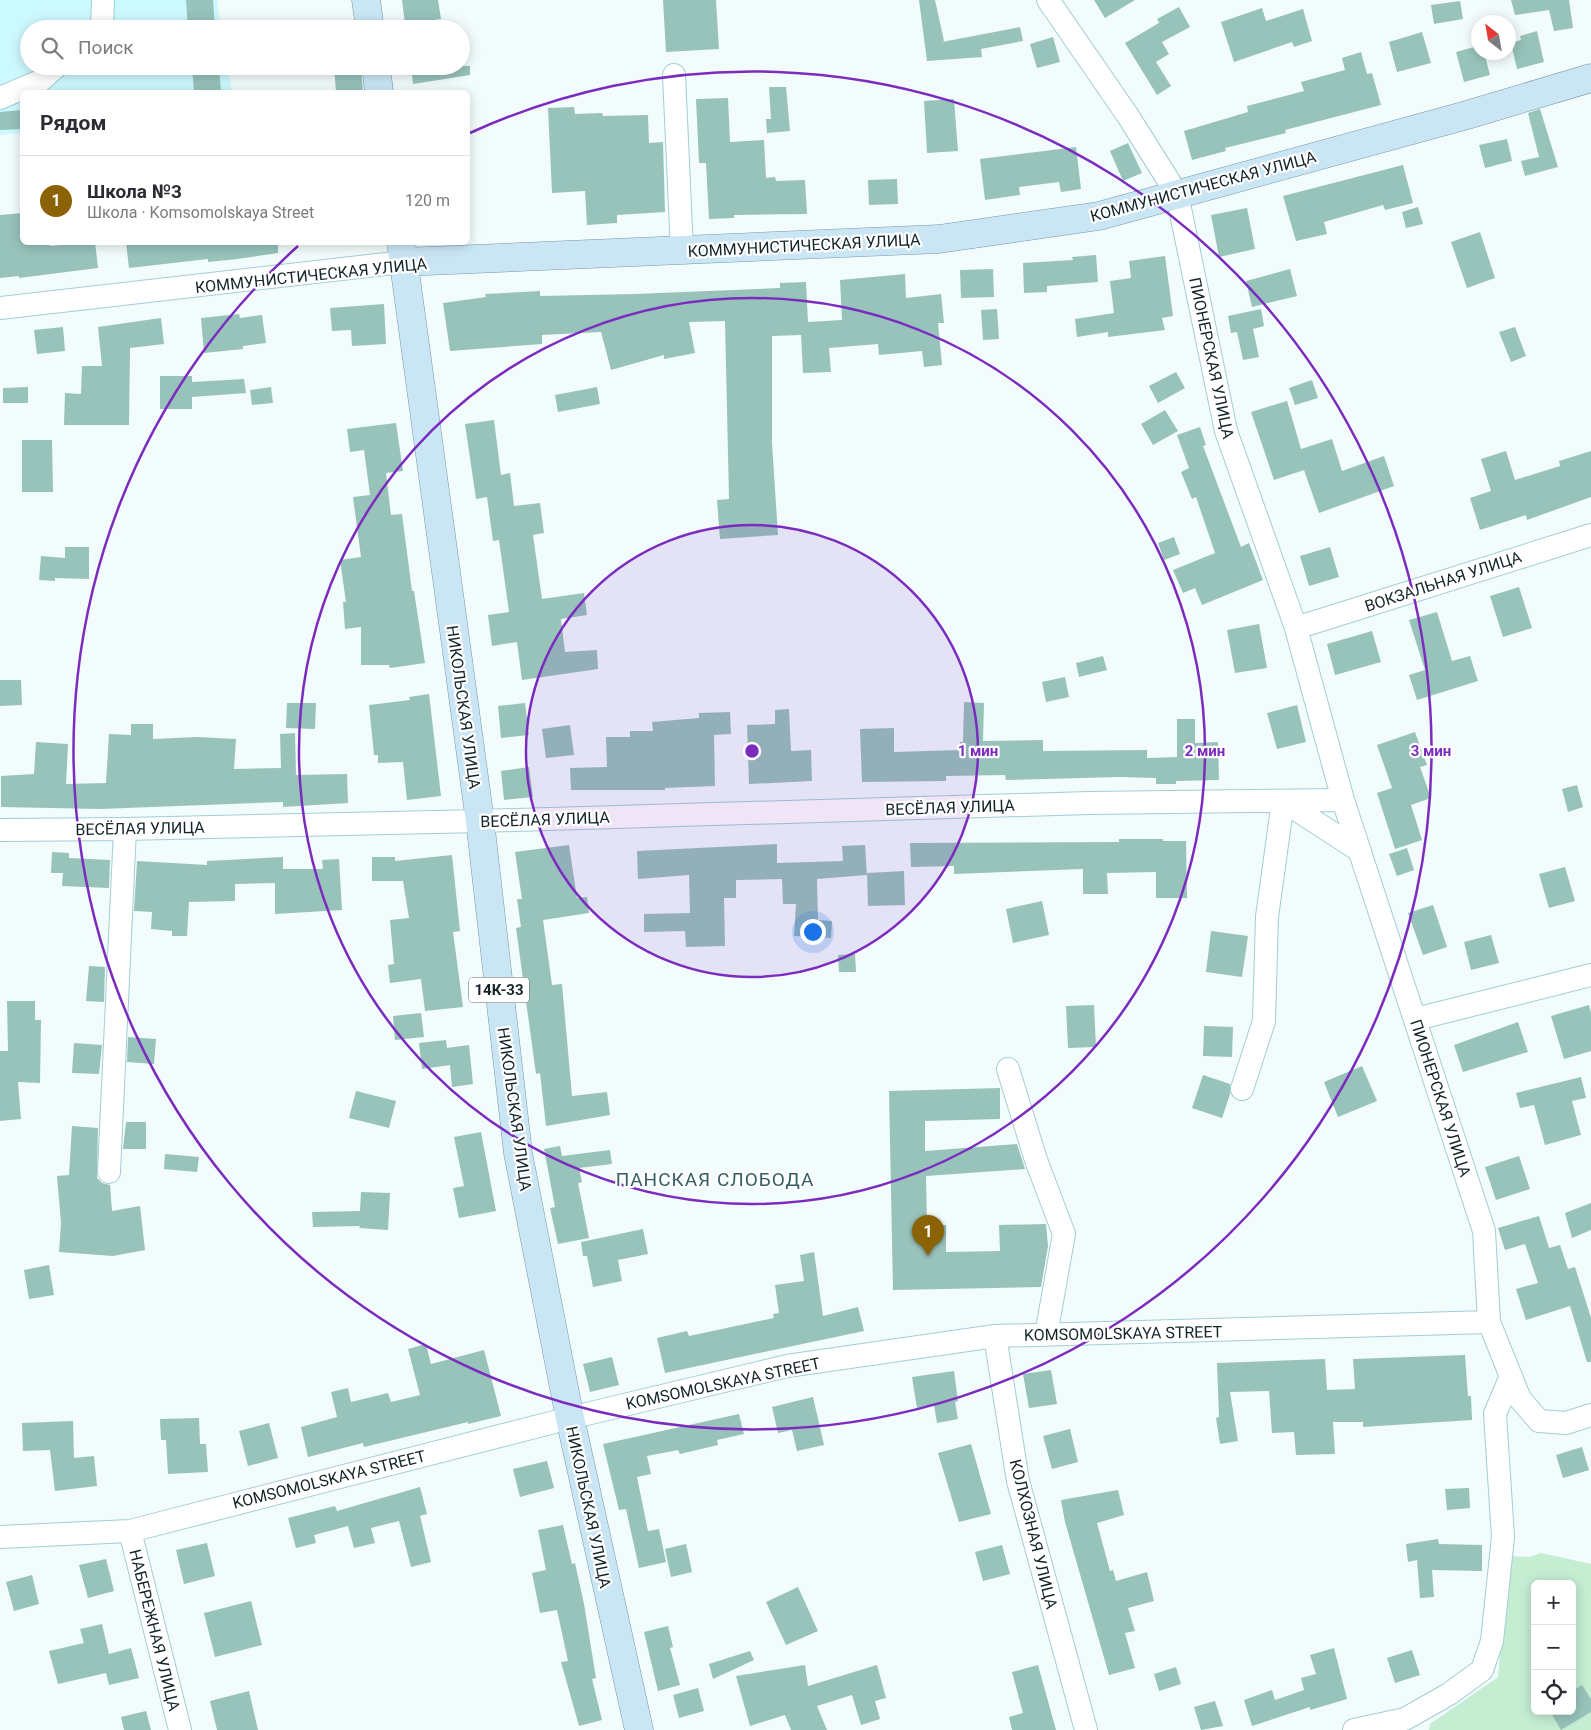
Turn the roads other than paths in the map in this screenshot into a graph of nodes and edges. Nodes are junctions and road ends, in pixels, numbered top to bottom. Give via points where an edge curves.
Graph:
1 (103, 0) edge
2 (366, 0) edge
3 (1048, 0) edge
4 (102, 20) edge
5 (369, 20) edge
6 (47, 75) edge
7 (377, 75) edge
8 (674, 75) dead end
9 (1591, 78) edge
10 (379, 90) edge
11 (0, 98) edge
12 (1177, 194) junction
13 (682, 250) junction
14 (402, 252) edge
15 (0, 308) edge
16 (1591, 535) edge
17 (1296, 628) junction
18 (1283, 800) junction
19 (1343, 800) junction
20 (480, 821) junction
21 (0, 830) edge
22 (125, 830) junction
23 (1360, 851) junction
24 (1591, 975) edge
25 (1416, 1019) junction
26 (1008, 1069) dead end
27 (1242, 1089) dead end
28 (109, 1172) dead end
29 (1489, 1322) junction
30 (1046, 1335) junction
31 (995, 1336) junction
32 (1511, 1376) junction
33 (1591, 1415) edge
34 (570, 1418) junction
35 (130, 1530) junction
36 (0, 1537) edge
37 (1404, 1725) edge
38 (180, 1730) edge
39 (638, 1730) edge
40 (1086, 1730) edge
41 (1354, 1730) edge

1 - 4 street
2 - 5 main road
3 - 12 street, ПИОНЕРСКАЯ УЛИЦА
6 - 11 street
7 - 10 main road
8 - 13 street
9 - 12 main road, КОММУНИСТИЧЕСКАЯ УЛИЦА
12 - 13 main road, КОММУНИСТИЧЕСКАЯ УЛИЦА via 1099,216 939,239
12 - 17 street, ПИОНЕРСКАЯ УЛИЦА via 1226,431
13 - 14 main road, КОММУНИСТИЧЕСКАЯ УЛИЦА
14 - 15 street, КОММУНИСТИЧЕСКАЯ УЛИЦА
14 - 20 main road, НИКОЛЬСКАЯ УЛИЦА / 14К-33
16 - 17 street, ВОКЗАЛЬНАЯ УЛИЦА
17 - 19 street, ПИОНЕРСКАЯ УЛИЦА
18 - 19 street
18 - 20 street, ВЕСЁЛАЯ УЛИЦА
18 - 23 street
18 - 27 street via 1267,918 1264,1021
19 - 23 street, ПИОНЕРСКАЯ УЛИЦА
20 - 22 street, ВЕСЁЛАЯ УЛИЦА
20 - 34 main road, НИКОЛЬСКАЯ УЛИЦА / 14К-33 via 518,1153
21 - 22 street, ВЕСЁЛАЯ УЛИЦА
22 - 28 street
23 - 25 street, ПИОНЕРСКАЯ УЛИЦА
24 - 25 street
25 - 29 street, ПИОНЕРСКАЯ УЛИЦА via 1484,1231
26 - 30 street via 1036,1160 1064,1234
29 - 30 street, KOMSOMOLSKAYA STREET
29 - 32 street, ПИОНЕРСКАЯ УЛИЦА
30 - 31 street, KOMSOMOLSKAYA STREET
31 - 34 street, KOMSOMOLSKAYA STREET via 787,1366
31 - 40 street, КОЛХОЗНАЯ УЛИЦА via 1018,1481
32 - 33 street, ПИОНЕРСКАЯ УЛИЦА via 1520,1399 1539,1422 1566,1423
32 - 37 street via 1495,1414 1503,1537 1492,1641 1482,1670
34 - 35 street, KOMSOMOLSKAYA STREET
34 - 39 main road, НИКОЛЬСКАЯ УЛИЦА / 14К-33
35 - 36 street, KOMSOMOLSKAYA STREET
35 - 38 street, НАБЕРЕЖНАЯ УЛИЦА
37 - 41 street

